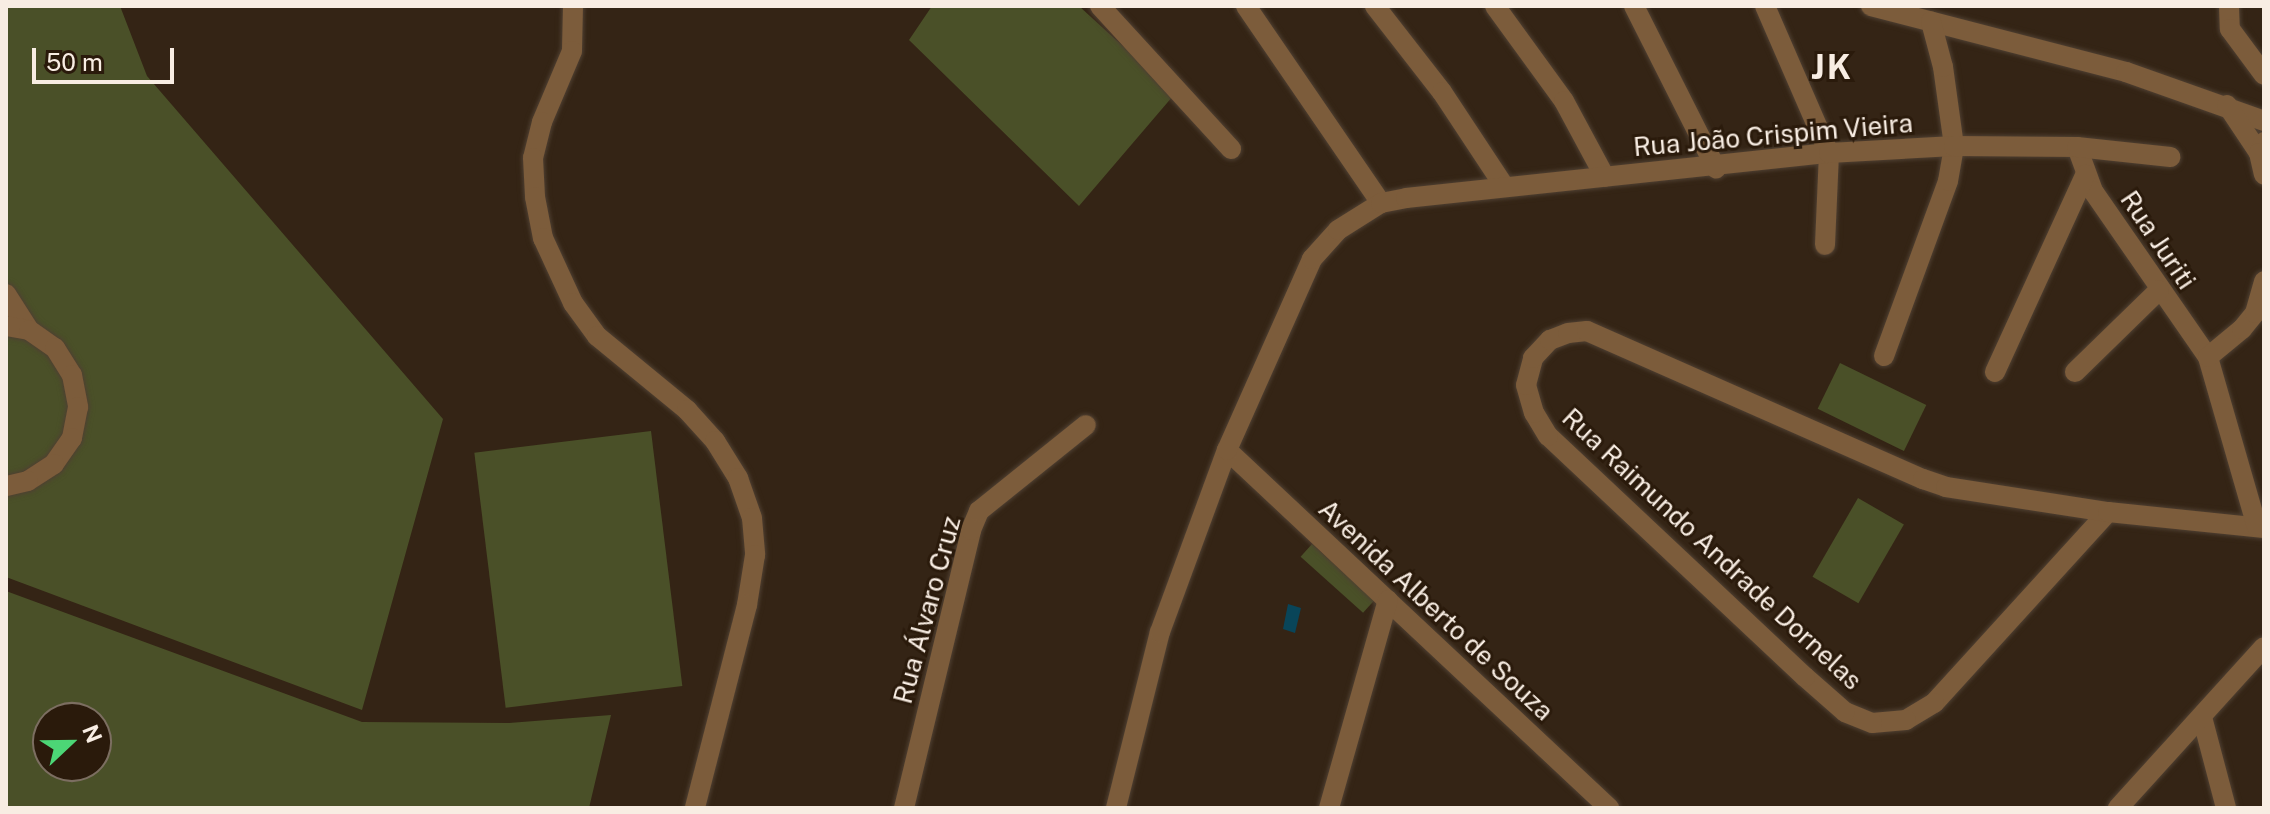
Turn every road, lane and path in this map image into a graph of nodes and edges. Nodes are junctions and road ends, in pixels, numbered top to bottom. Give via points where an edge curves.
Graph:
1 (573, 6) edge
2 (1100, 6) edge
3 (1246, 6) edge
4 (1375, 6) edge
5 (1495, 6) edge
6 (1634, 6) edge
7 (1765, 6) edge
8 (1871, 6) edge
9 (2229, 6) edge
10 (1931, 22) junction
11 (2264, 75) edge
12 (2227, 105) junction
13 (2264, 121) edge
14 (1954, 146) junction
15 (2077, 147) junction
16 (2261, 148) edge
17 (1231, 149) dead end
18 (1829, 153) junction
19 (2170, 157) dead end
20 (1716, 168) junction
21 (2264, 174) edge
22 (2085, 175) junction
23 (1605, 177) junction
24 (1504, 186) junction
25 (1381, 203) junction
26 (1825, 245) dead end
27 (2264, 281) edge
28 (2159, 290) junction
29 (6, 294) edge
30 (6, 326) edge
31 (29, 330) junction
32 (1884, 356) dead end
33 (2208, 357) junction
34 (1995, 372) dead end
35 (2075, 372) dead end
36 (1086, 425) dead end
37 (1227, 450) junction
38 (6, 486) edge
39 (2108, 512) junction
40 (2260, 528) edge
41 (1388, 600) junction
42 (2264, 647) edge
43 (2202, 717) junction
44 (695, 808) edge
45 (904, 808) edge
46 (1116, 808) edge
47 (1329, 808) edge
48 (1609, 808) edge
49 (2118, 808) edge
50 (2226, 808) edge

1 - 44 street via 572,51 533,158 543,238 573,303 597,336 687,410 715,441 738,478 752,518 755,555 747,605
2 - 17 street
3 - 25 street
4 - 24 street via 1442,92
5 - 23 street via 1557,90
6 - 20 street
7 - 18 street
8 - 10 street
9 - 11 street via 2230,29
10 - 12 street via 2126,72
10 - 14 street
12 - 13 street
12 - 16 street
14 - 15 street, Rua João Crispim Vieira
14 - 18 street, Rua João Crispim Vieira
14 - 32 street via 1948,181
15 - 19 street, Rua João Crispim Vieira
15 - 22 street, Rua Juriti
16 - 21 street
18 - 20 street, Rua João Crispim Vieira
18 - 26 street
20 - 23 street, Rua João Crispim Vieira
22 - 28 street, Rua Juriti
22 - 34 street
23 - 24 street, Rua João Crispim Vieira
24 - 25 street, Rua João Crispim Vieira
25 - 37 street via 1338,230 1312,259
27 - 33 street via 2255,313
28 - 33 street, Rua Juriti
28 - 35 street
29 - 31 street
30 - 31 street
31 - 38 street via 55,348 64,362 78,407 72,438 54,464 28,481
33 - 40 street
36 - 45 street, Rua Álvaro Cruz via 979,511
37 - 41 street, Avenida Alberto de Souza
37 - 46 street via 1160,632
39 - 39 street, Rua Raimundo Andrade Dornelas via 1934,703 1906,720 1872,723 1845,712 1805,677 1548,436 1526,385 1533,358 1550,340 1587,331 1923,479 1970,492
39 - 40 street, Rua Raimundo Andrade Dornelas
41 - 47 street
41 - 48 street, Avenida Alberto de Souza
42 - 43 street
43 - 49 street
43 - 50 street

